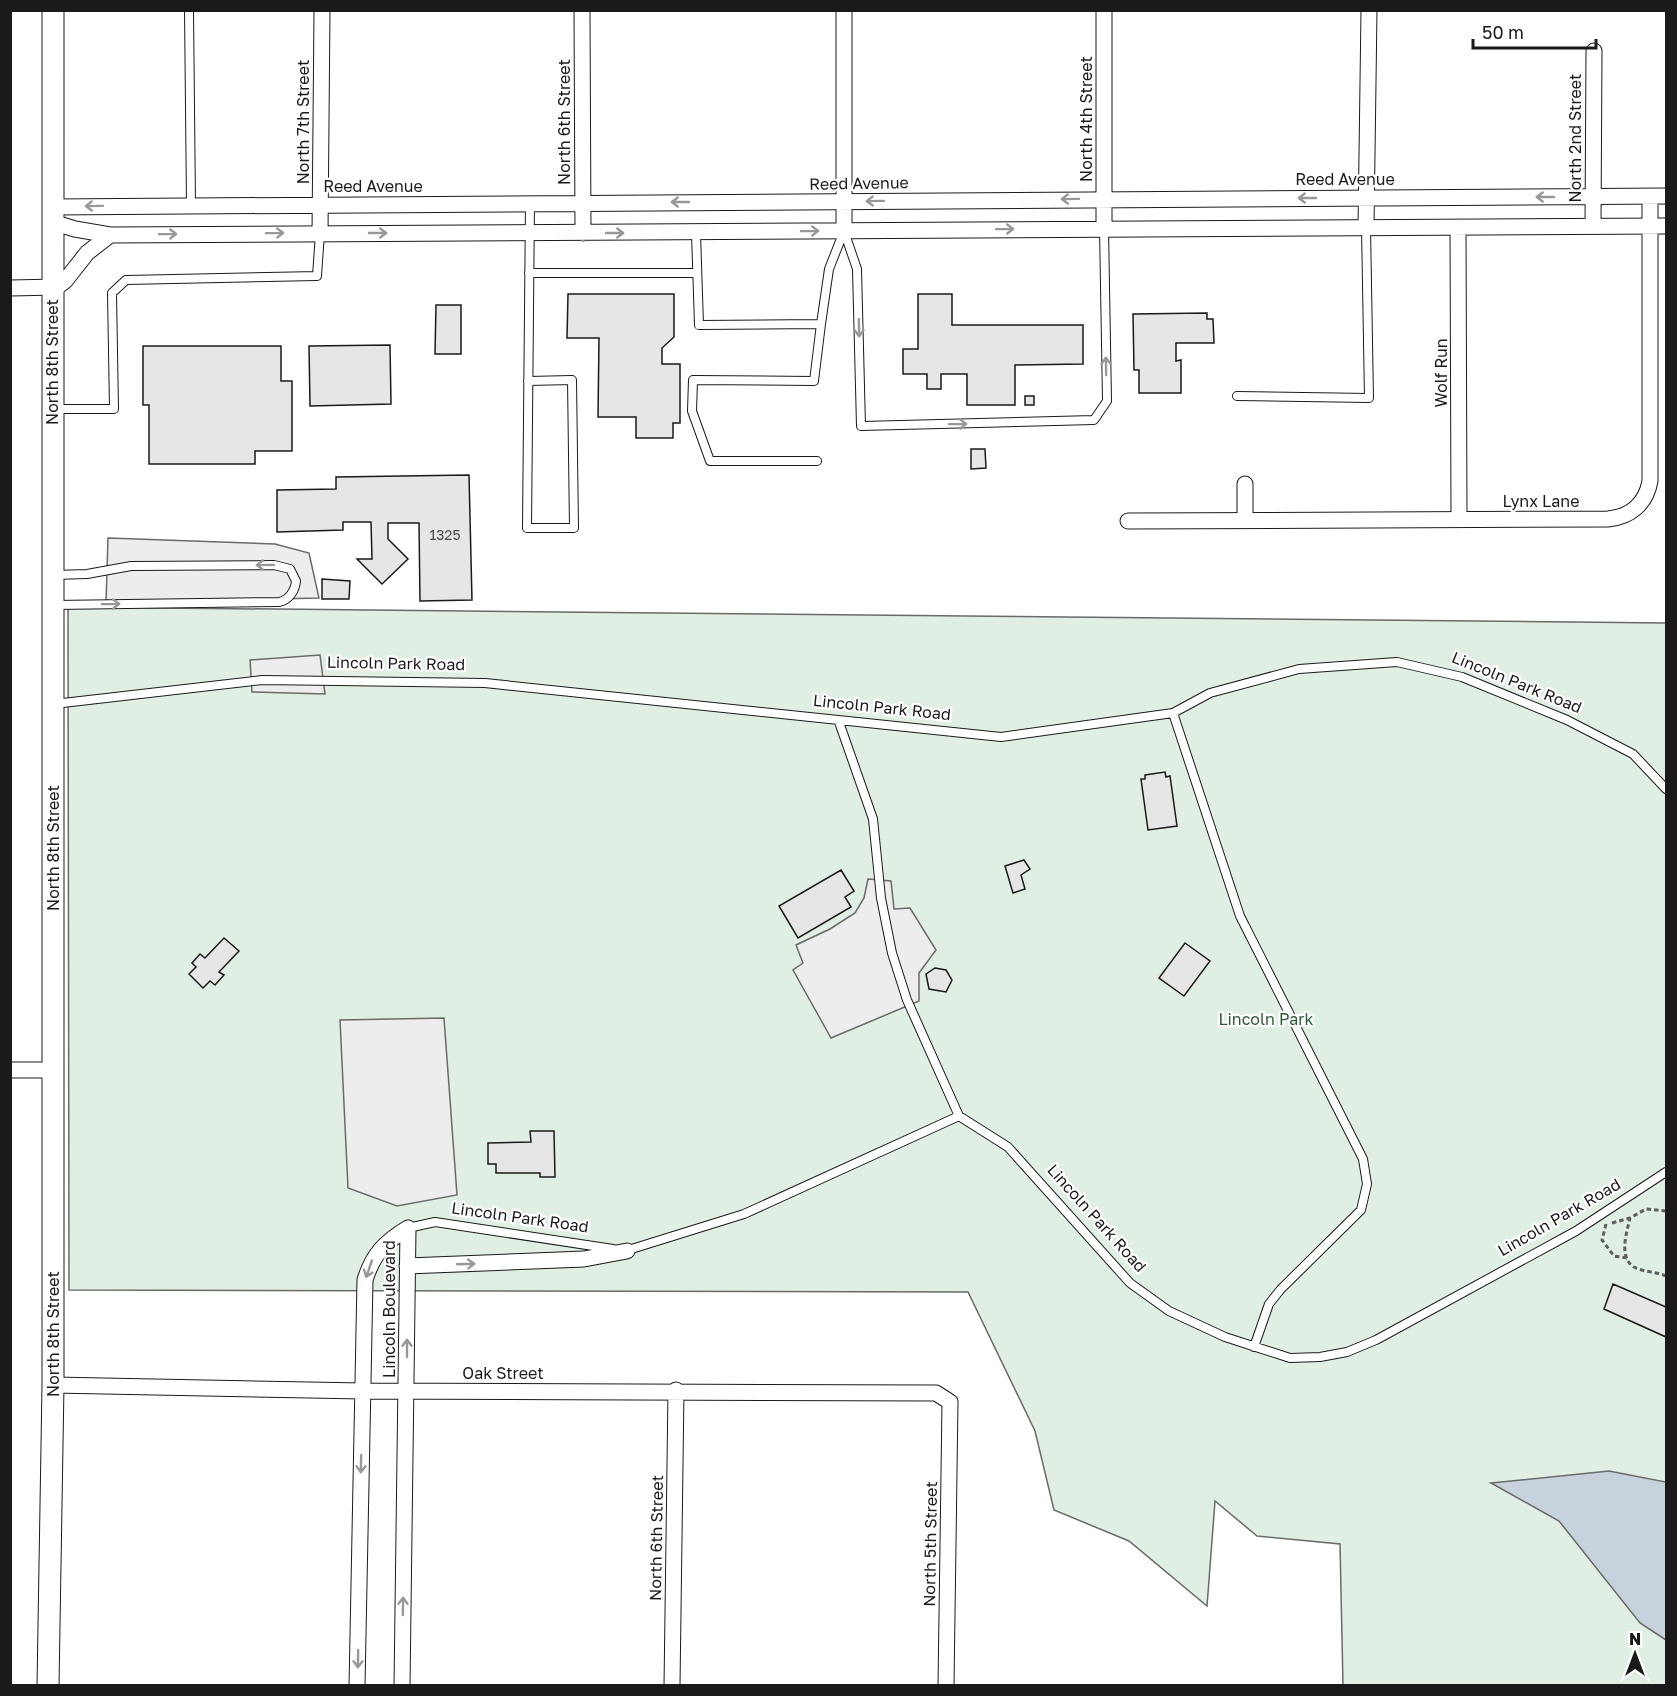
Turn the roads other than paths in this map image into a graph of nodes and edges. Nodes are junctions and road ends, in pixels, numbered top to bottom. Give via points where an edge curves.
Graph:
1 (53, 10) edge
2 (189, 10) edge
3 (321, 10) edge
4 (582, 10) edge
5 (844, 10) edge
6 (1104, 10) edge
7 (1369, 10) edge
8 (1594, 51) dead end
9 (1593, 196) junction
10 (1650, 196) junction
11 (1666, 196) edge
12 (1366, 197) junction
13 (1104, 198) junction
14 (844, 201) junction
15 (530, 202) junction
16 (583, 202) junction
17 (320, 204) junction
18 (191, 205) junction
19 (52, 214) junction
20 (1666, 225) edge
21 (1593, 226) junction
22 (1650, 226) junction
23 (1366, 227) junction
24 (1458, 227) junction
25 (1104, 228) junction
26 (844, 231) junction
27 (320, 233) junction
28 (529, 233) junction
29 (583, 233) junction
30 (696, 233) junction
31 (110, 235) junction
32 (529, 273) junction
33 (697, 273) junction
34 (10, 288) edge
35 (52, 288) junction
36 (821, 324) junction
37 (528, 381) junction
38 (1237, 396) dead end
39 (52, 409) junction
40 (817, 461) dead end
41 (1245, 484) dead end
42 (1459, 519) junction
43 (1245, 520) junction
44 (1128, 521) dead end
45 (52, 575) junction
46 (52, 605) junction
47 (53, 704) junction
48 (1173, 713) junction
49 (839, 722) junction
50 (1666, 789) edge
51 (10, 1070) edge
52 (53, 1070) junction
53 (959, 1116) junction
54 (1666, 1172) edge
55 (408, 1228) junction
56 (627, 1251) junction
57 (407, 1266) junction
58 (1254, 1347) junction
59 (54, 1384) junction
60 (676, 1390) junction
61 (363, 1391) junction
62 (406, 1391) junction
63 (950, 1402) joint
64 (48, 1686) edge
65 (357, 1686) edge
66 (402, 1686) edge
67 (672, 1686) edge
68 (946, 1686) edge

1 - 19 street, North 8th Street
2 - 18 lane
3 - 17 street, North 7th Street
4 - 16 street, North 6th Street
5 - 14 street
6 - 13 street, North 4th Street
7 - 12 street
8 - 9 street, North 2nd Street
9 - 10 street, Reed Avenue
9 -> 12 street, Reed Avenue
9 - 21 street, North 2nd Street
10 - 11 street, Reed Avenue
10 - 22 street, Lynx Lane
12 -> 13 street, Reed Avenue
12 - 23 street
13 -> 14 street, Reed Avenue
13 - 25 street, North 4th Street
14 -> 16 street, Reed Avenue
14 - 26 street
15 - 16 street, Reed Avenue
15 - 17 street, Reed Avenue
15 - 28 lane
16 - 29 street, North 6th Street
17 - 18 street, Reed Avenue
17 - 27 street, North 7th Street
18 -> 19 street, Reed Avenue
19 - 31 street via 75,230
19 - 35 street, North 8th Street
20 - 22 street
21 - 22 street
21 - 24 street
22 - 42 street, Lynx Lane via 1650,481 1646,496 1630,513 1618,518
23 - 24 street
23 - 25 street
23 - 38 lane via 1369,398
24 - 42 street, Wolf Run
26 -> 25 street
26 -> 25 lane via 857,269 861,426 1094,420 1107,401
30 -> 26 street
26 - 36 lane via 829,269
27 -> 28 street
31 -> 27 street
27 - 39 lane via 317,276 126,280 112,293 114,409
28 - 29 street
28 - 32 lane
29 -> 30 street
30 - 33 lane
31 - 35 street via 87,253 65,281
32 - 33 lane
32 - 37 lane
33 - 36 lane via 699,325
34 - 35 street
35 - 39 street, North 8th Street
36 - 40 lane via 814,381 693,380 692,411 710,461
37 - 37 lane via 527,528 574,528 572,380
39 - 45 street, North 8th Street
41 - 43 street
42 - 43 street, Lynx Lane
43 - 44 street, Lynx Lane
45 - 46 street, North 8th Street
46 -> 45 lane via 279,602 292,593 296,581 290,569 274,565 131,566
46 - 47 street, North 8th Street
47 - 49 lane, Lincoln Park Road via 262,680 485,682
47 - 52 street, North 8th Street
48 - 49 lane, Lincoln Park Road via 1002,737
48 - 50 lane, Lincoln Park Road via 1210,693 1299,669 1397,662 1419,665 1462,677 1567,720 1633,754
48 - 58 lane via 1240,916 1363,1158 1367,1184 1361,1210 1269,1304
49 - 53 lane via 873,819 881,898 892,953 908,1000
51 - 52 street
52 - 59 street, North 8th Street
53 - 56 lane, Lincoln Park Road via 744,1214
53 - 58 lane, Lincoln Park Road via 1008,1147 1130,1283 1169,1311
54 - 58 lane, Lincoln Park Road via 1576,1231 1376,1340 1347,1352 1320,1357 1290,1358
55 - 56 lane, Lincoln Park Road via 435,1222
55 - 57 street, Lincoln Boulevard
55 -> 61 street, Lincoln Boulevard via 381,1247 365,1280
57 -> 56 street, Lincoln Park Road via 584,1259
62 -> 57 street, Lincoln Boulevard
59 - 61 street, Oak Street
59 - 64 street, North 8th Street
60 - 62 street, Oak Street
60 - 63 street, Oak Street via 936,1393
60 - 67 street, North 6th Street
61 - 62 street, Oak Street
61 -> 65 street, Lincoln Boulevard
66 -> 62 street, Lincoln Boulevard
63 - 68 street, North 5th Street

